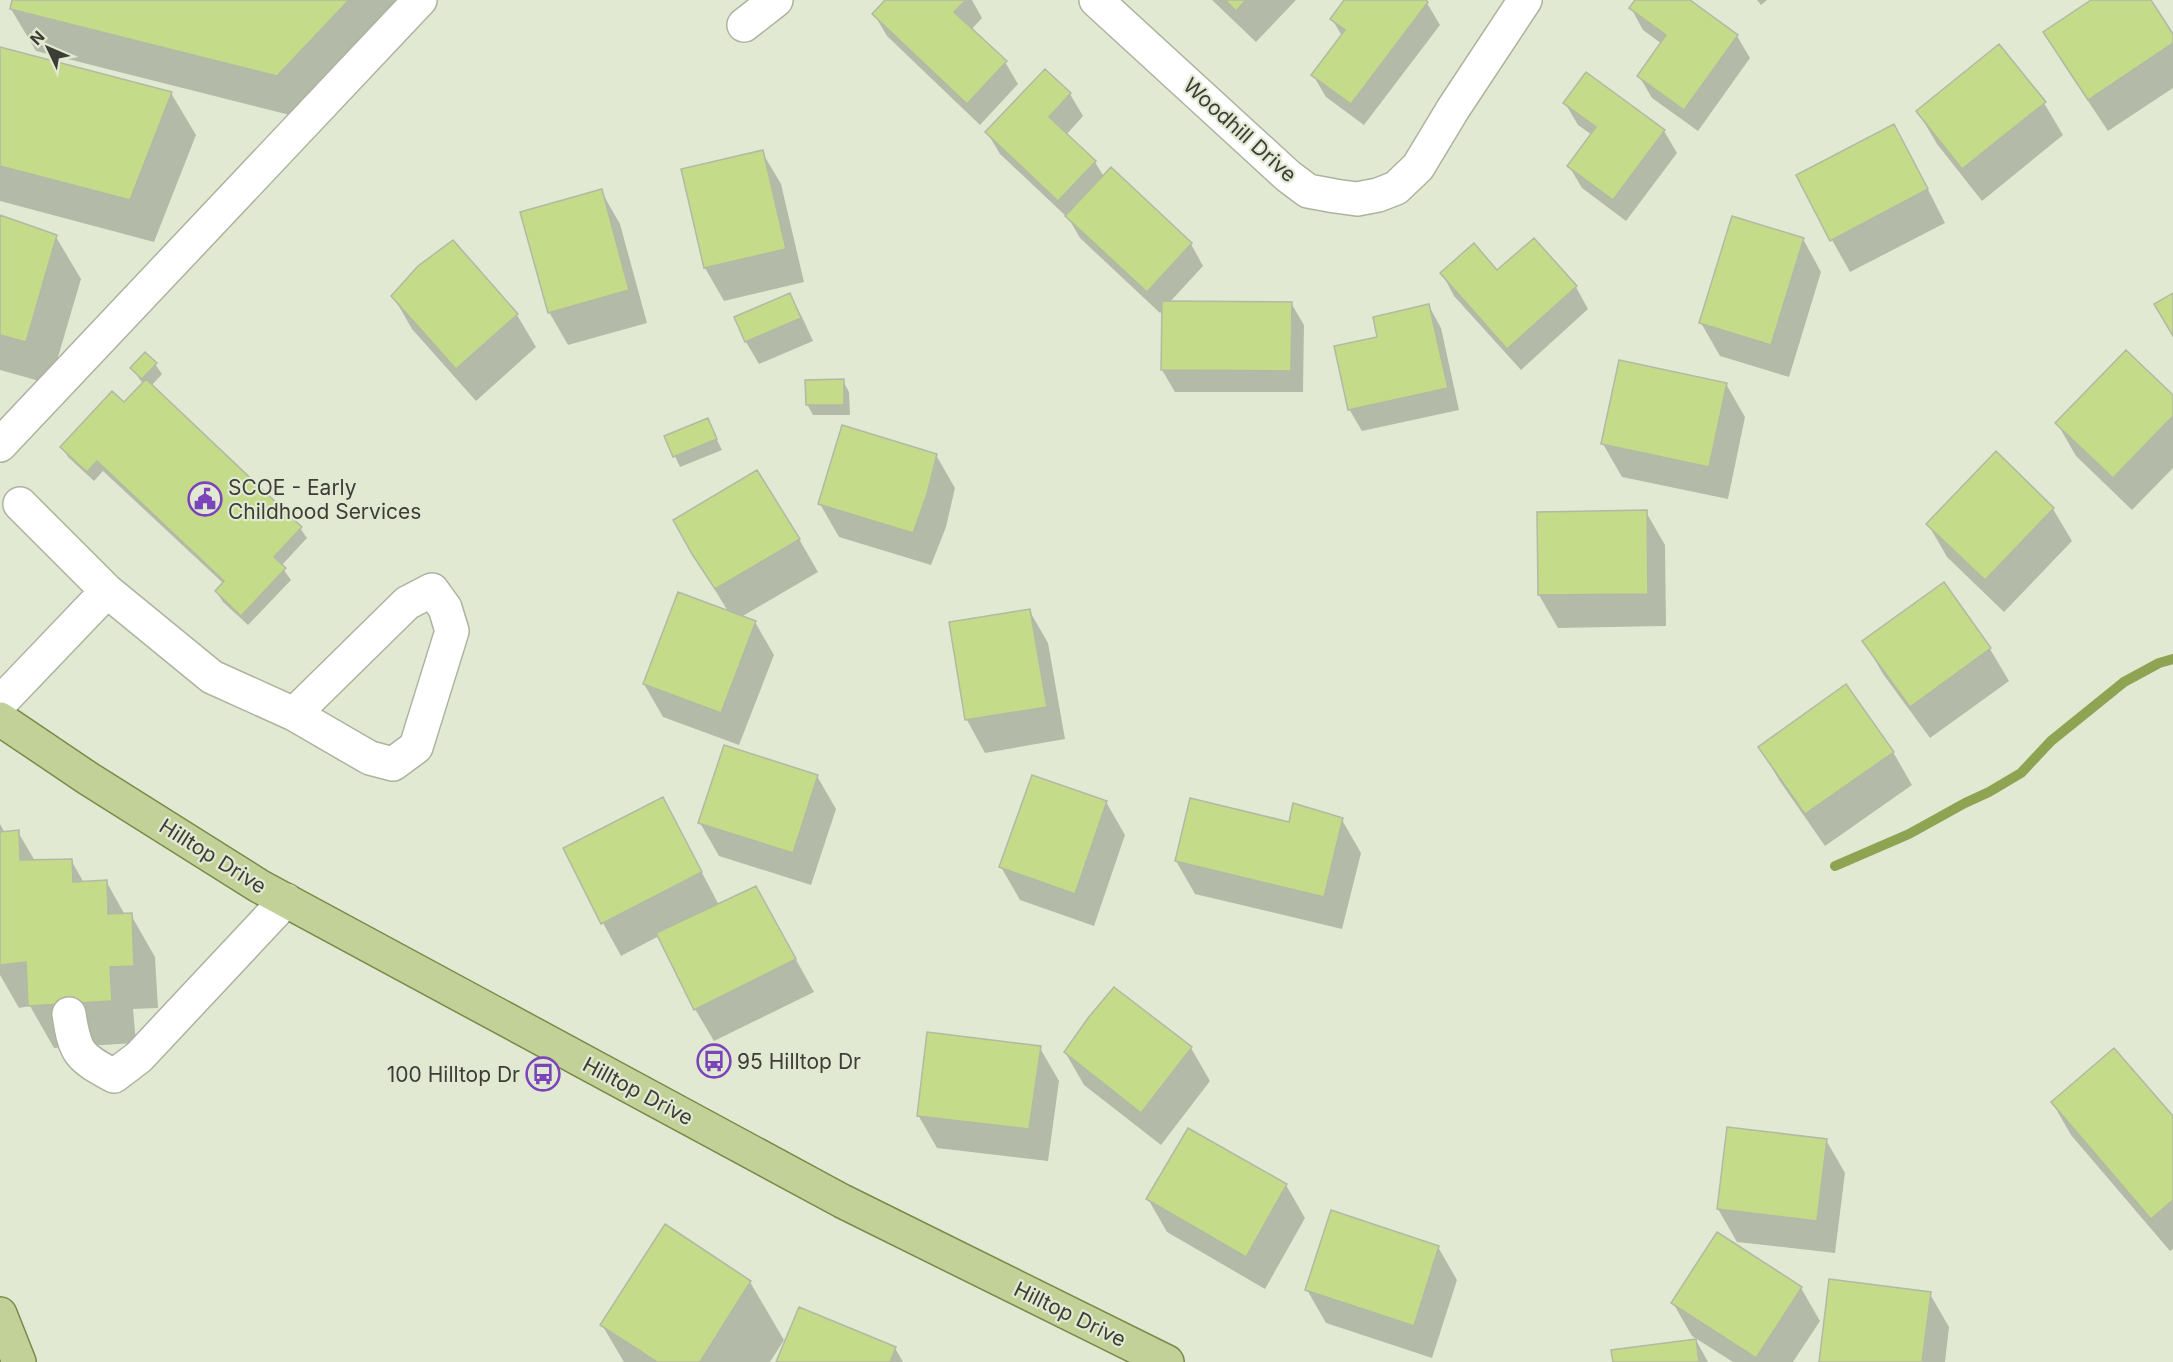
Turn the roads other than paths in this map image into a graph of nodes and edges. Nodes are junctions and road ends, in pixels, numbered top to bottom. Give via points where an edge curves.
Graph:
1 (420, 0) edge
2 (776, 0) edge
3 (1096, 0) edge
4 (1525, 0) edge
5 (744, 25) dead end
6 (0, 445) edge
7 (20, 504) dead end
8 (107, 591) junction
9 (0, 704) edge
10 (294, 714) junction
11 (0, 719) edge
12 (285, 900) junction
13 (69, 1014) dead end
14 (0, 1314) edge
15 (19, 1362) edge
16 (1167, 1362) edge

1 - 6 street
2 - 5 street
3 - 4 street, Woodhill Drive via 1288,176 1308,191 1357,199 1396,188 1418,167
7 - 8 street
8 - 9 street
8 - 10 street via 212,677
10 - 10 street via 370,758 393,764 416,747 452,631 445,608 432,590 407,603
11 - 12 main road, Hilltop Drive
12 - 13 street via 139,1057 114,1076 86,1061 73,1040
12 - 16 main road, Hilltop Drive via 842,1201
14 - 15 main road

